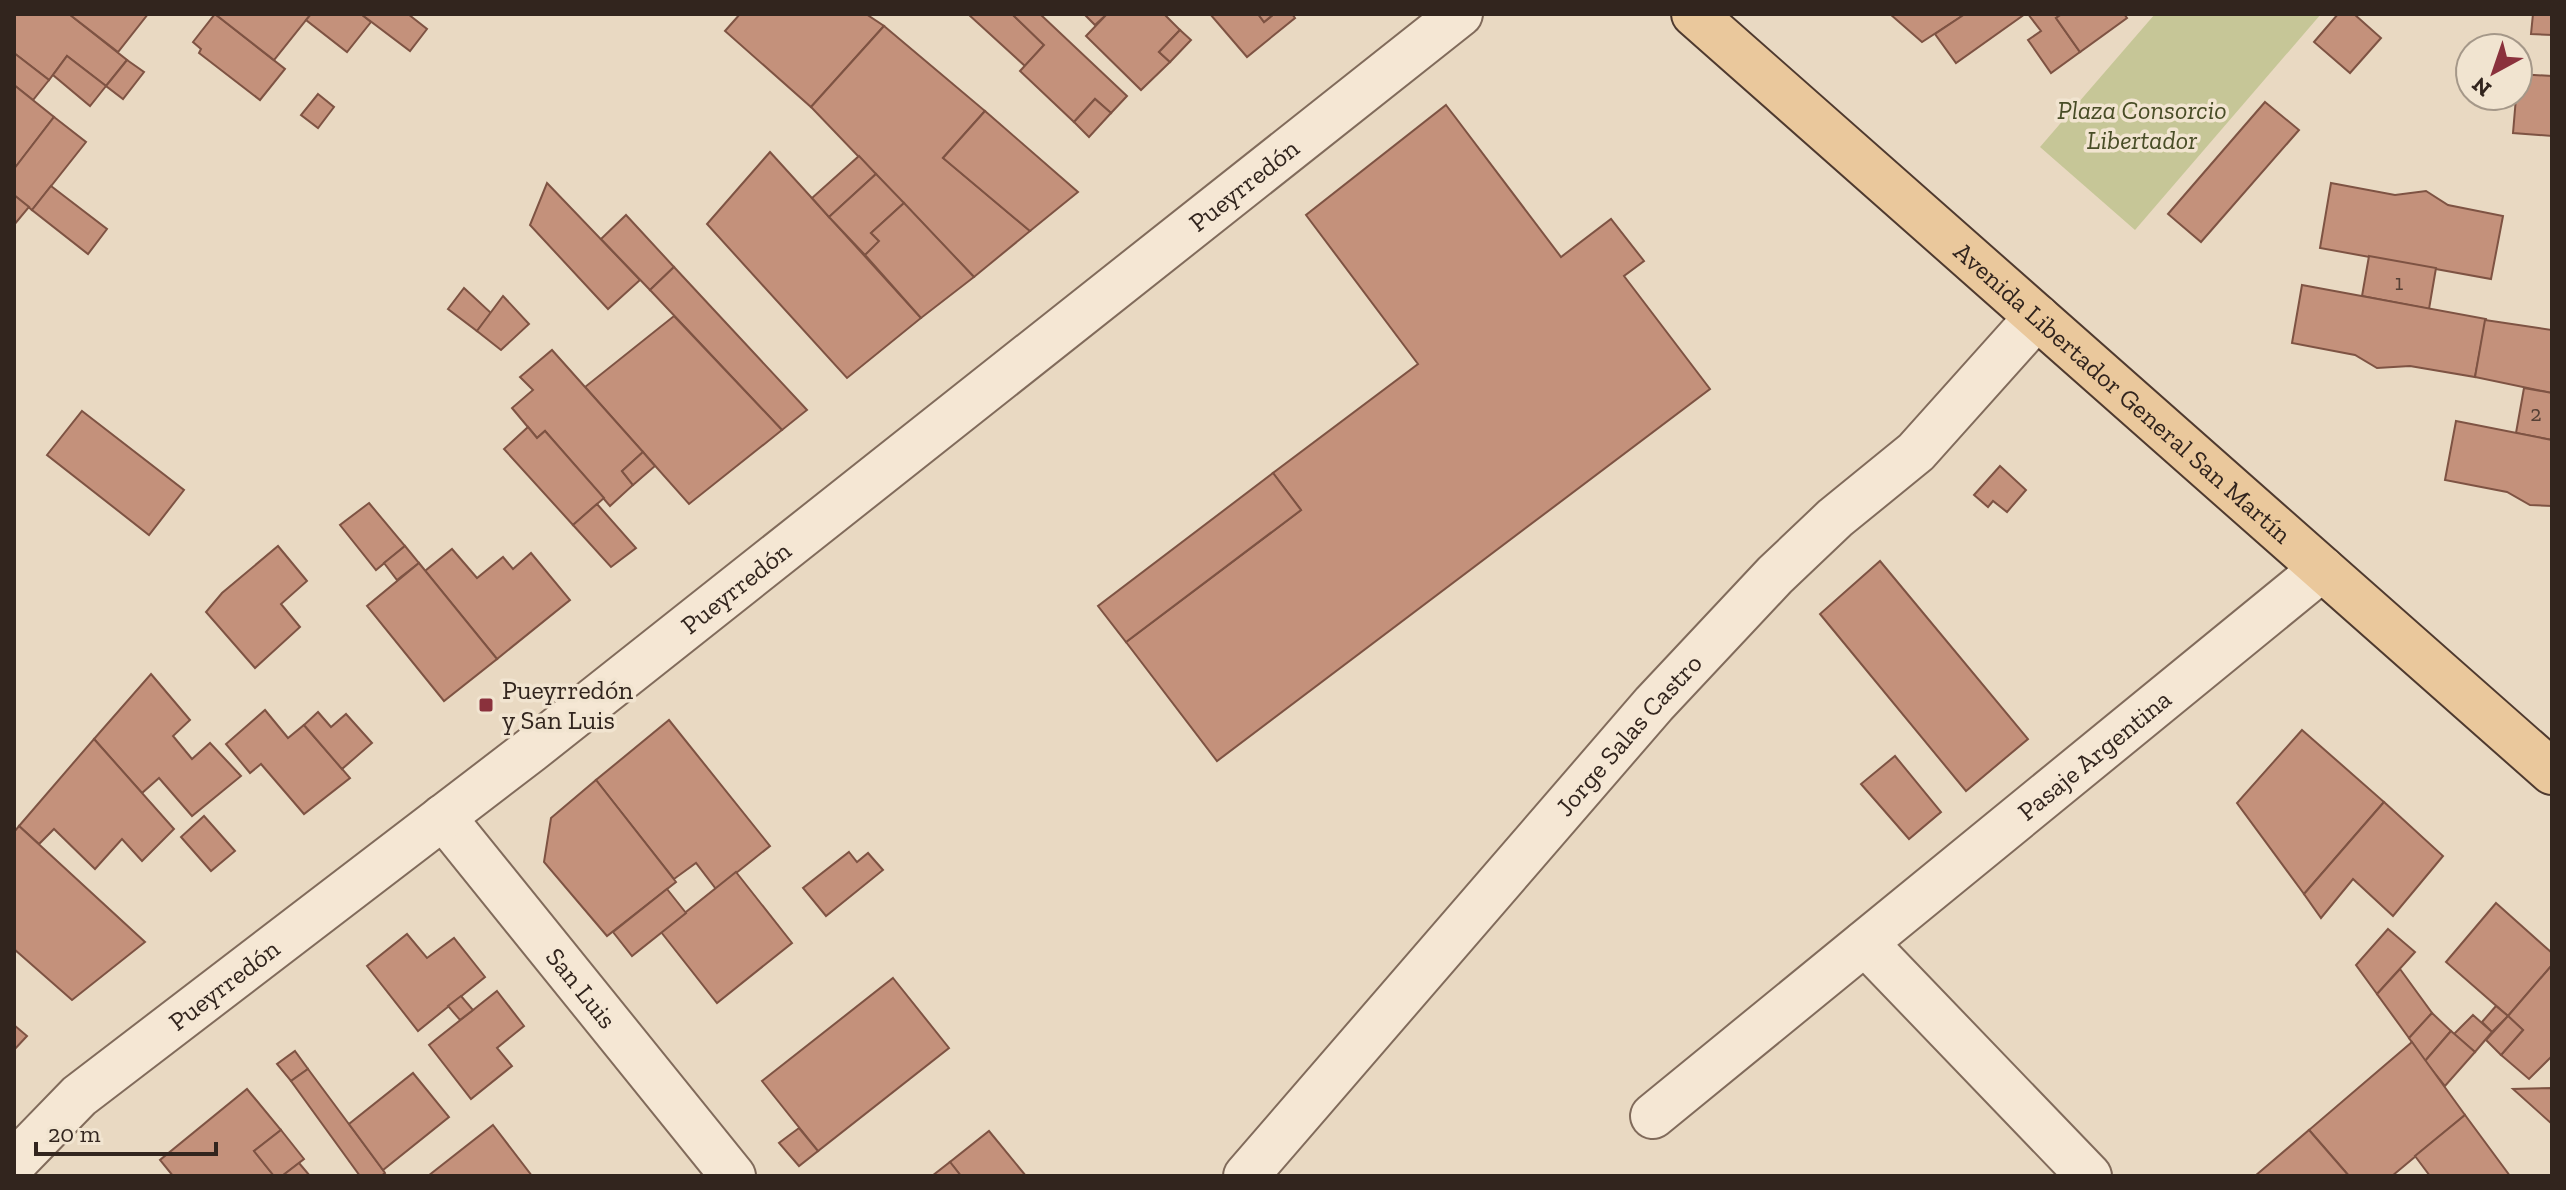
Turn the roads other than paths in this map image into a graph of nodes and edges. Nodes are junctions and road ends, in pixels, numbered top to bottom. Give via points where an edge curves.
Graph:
1 (1460, 14) edge
2 (1694, 14) edge
3 (2037, 317) junction
4 (2322, 569) junction
5 (2552, 772) edge
6 (443, 817) junction
7 (1865, 943) junction
8 (1653, 1116) dead end
9 (14, 1163) edge
10 (717, 1170) edge
11 (1246, 1176) edge
12 (2089, 1176) edge

1 - 6 street, Pueyrredón
2 - 3 main road, Avenida Libertador General San Martín
3 - 4 main road, Avenida Libertador General San Martín
3 - 11 street, Jorge Salas Castro via 1916,452 1775,575 1654,704
4 - 5 main road, Avenida Libertador General San Martín
4 - 7 street, Pasaje Argentina
6 - 9 street, Pueyrredón via 79,1096
6 - 10 street, San Luis
7 - 8 street, Pasaje Argentina
7 - 12 street

